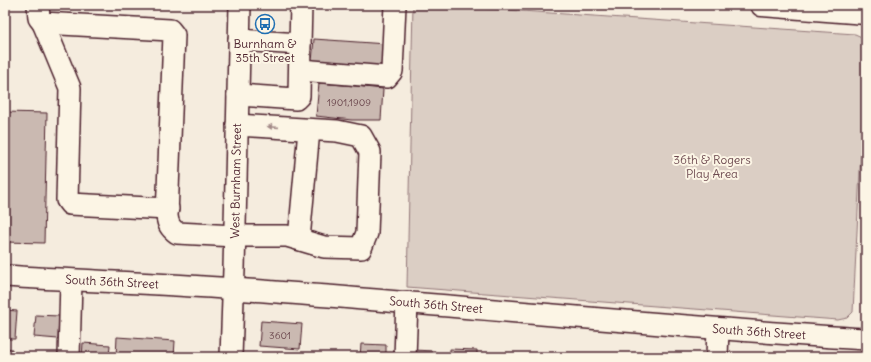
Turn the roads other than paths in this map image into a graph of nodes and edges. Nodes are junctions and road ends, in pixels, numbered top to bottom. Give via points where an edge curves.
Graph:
1 (240, 5) edge
2 (301, 5) edge
3 (395, 5) edge
4 (762, 5) edge
5 (866, 13) edge
6 (40, 14) edge
7 (239, 40) junction
8 (300, 44) junction
9 (300, 70) junction
10 (238, 95) junction
11 (237, 125) junction
12 (309, 130) junction
13 (168, 209) junction
14 (234, 236) junction
15 (299, 240) junction
16 (5, 276) edge
17 (71, 280) junction
18 (233, 289) junction
19 (406, 302) junction
20 (718, 329) junction
21 (866, 339) edge
22 (69, 357) edge
23 (231, 357) edge
24 (405, 357) edge
25 (717, 357) edge

1 - 7 street, West Burnham Street
2 - 8 street
3 - 9 street via 392,71 387,76
4 - 5 main road
6 - 13 street via 70,88 67,200 70,204
6 - 13 street via 170,30 174,35
7 - 8 street
7 - 10 street, West Burnham Street
8 - 9 street
9 - 10 street via 299,96 296,99
10 - 11 street, West Burnham Street
12 -> 11 street
11 - 14 street, West Burnham Street
12 - 15 street
12 - 15 street via 361,136 370,152 367,233 361,248 324,247
13 - 14 street via 168,223 177,233
14 - 15 street via 287,236
14 - 18 street, West Burnham Street
16 - 17 street, South 36th Street
17 - 18 street, South 36th Street
17 - 22 street
18 - 19 street, South 36th Street
18 - 23 street, West Burnham Street
19 - 20 street, South 36th Street
19 - 24 street
20 - 21 street, South 36th Street
20 - 25 street

